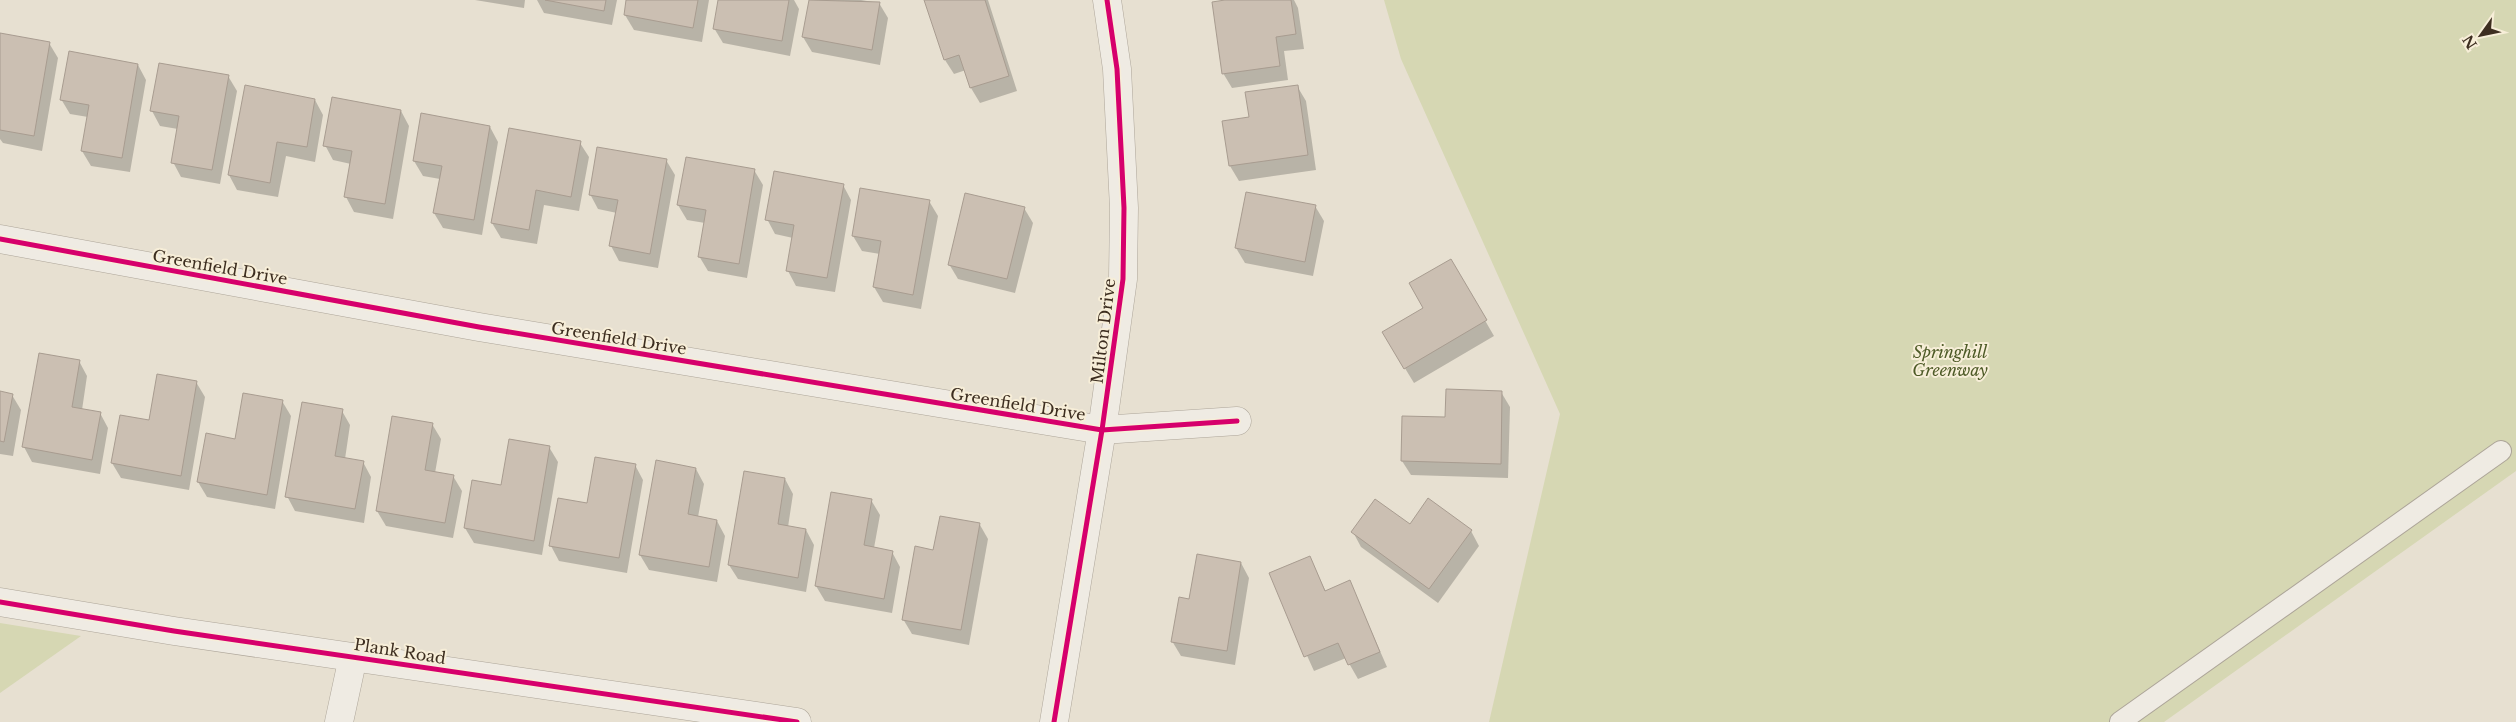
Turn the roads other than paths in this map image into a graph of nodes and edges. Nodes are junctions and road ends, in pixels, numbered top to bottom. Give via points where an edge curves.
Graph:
1 (1108, 0) edge
2 (0, 239) edge
3 (1237, 421) dead end
4 (1102, 430) junction
5 (2501, 451) dead end
6 (0, 602) edge
7 (354, 657) junction
8 (339, 722) edge
9 (797, 722) edge
10 (1054, 722) edge
11 (2120, 722) edge

1 - 4 street, Milton Drive via 1117,69 1124,208 1123,280
2 - 4 street, Greenfield Drive via 479,327
3 - 4 street, Greenfield Drive
4 - 10 street, Milton Drive
5 - 11 lane
6 - 7 street, Plank Road
7 - 8 street
7 - 9 street, Plank Road

